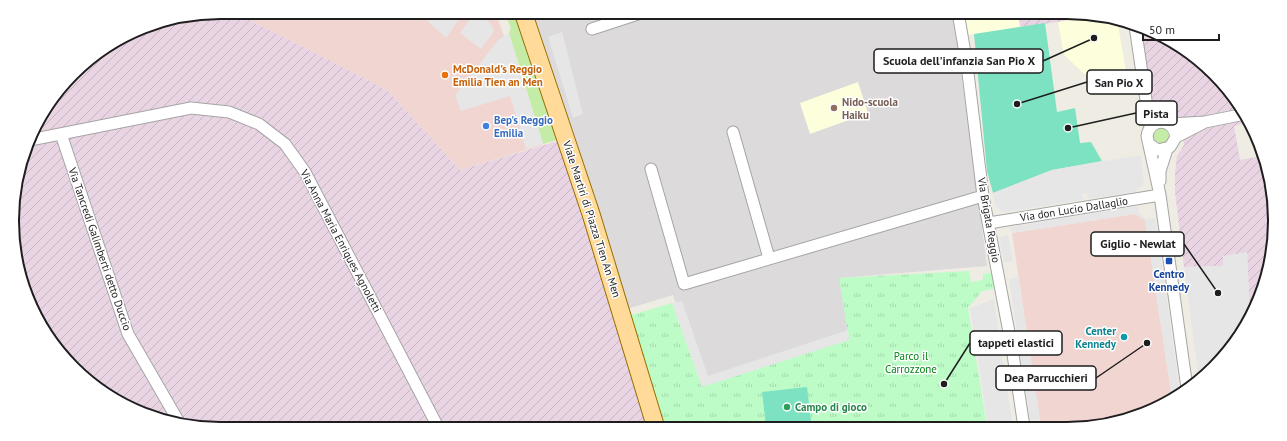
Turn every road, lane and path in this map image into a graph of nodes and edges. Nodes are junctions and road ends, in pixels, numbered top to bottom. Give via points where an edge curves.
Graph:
1 (525, 19) edge
2 (623, 19) edge
3 (959, 19) edge
4 (592, 29) dead end
5 (1136, 31) edge
6 (1238, 115) edge
7 (1205, 122) junction
8 (1160, 124) junction
9 (732, 132) dead end
10 (61, 134) junction
11 (1176, 137) junction
12 (36, 139) edge
13 (1150, 144) junction
14 (1167, 149) junction
15 (651, 169) dead end
16 (983, 196) junction
17 (1160, 196) junction
18 (989, 223) junction
19 (769, 258) junction
20 (1186, 382) edge
21 (176, 417) edge
22 (436, 422) edge
23 (654, 422) edge
24 (1023, 422) edge

1 - 23 main road, Viale Martiri di Piazza Tien An Men via 586,199
2 - 4 street
3 - 16 street, Via Brigata Reggio
5 - 8 street via 1145,93
6 - 7 street
7 - 8 street
7 - 11 street
8 - 11 street via 1175,132
8 - 13 street via 1147,136
9 - 19 street
10 - 12 street, Via Anna Maria Enriques Agnoletti
10 - 21 street, Via Tancredi Galimberti detto Duccio via 128,334
10 - 22 street, Via Anna Maria Enriques Agnoletti via 191,108 229,112 259,124 285,144 305,172
11 - 14 street
13 - 14 street via 1158,150
13 - 17 street
14 - 17 street via 1160,171
15 - 19 street via 684,284
16 - 18 street, Via Brigata Reggio
16 - 19 street
17 - 18 street, Via don Lucio Dallaglio
17 - 20 street
18 - 24 street, Via Brigata Reggio

